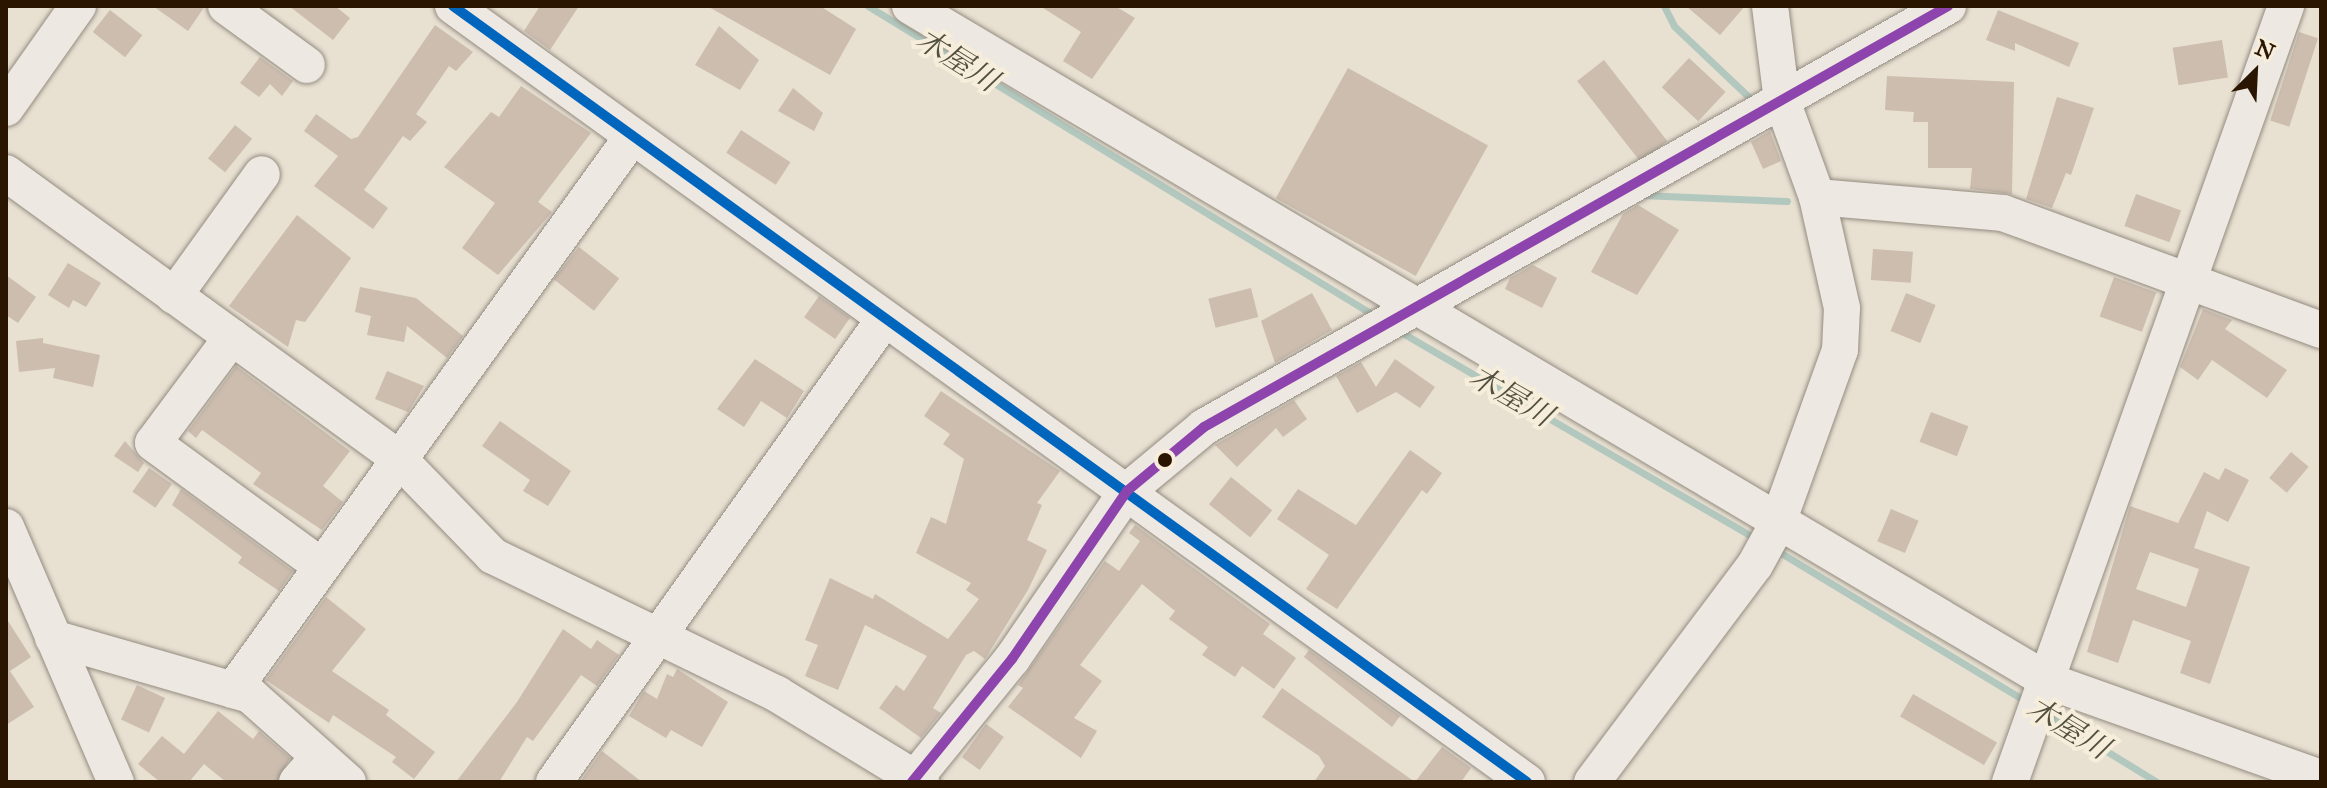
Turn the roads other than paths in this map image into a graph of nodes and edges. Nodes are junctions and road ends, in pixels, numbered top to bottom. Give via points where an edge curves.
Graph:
1 (78, 6) edge
2 (226, 6) edge
3 (453, 6) edge
4 (910, 6) edge
5 (1770, 6) edge
6 (1948, 6) edge
7 (2286, 6) edge
8 (307, 65) dead end
9 (1782, 101) junction
10 (6, 108) edge
11 (632, 137) junction
12 (6, 173) edge
13 (262, 174) dead end
14 (1817, 197) junction
15 (2187, 282) junction
16 (174, 296) junction
17 (1418, 309) junction
18 (883, 321) junction
19 (2321, 330) edge
20 (232, 337) junction
21 (399, 459) junction
22 (1127, 491) junction
23 (1777, 525) junction
24 (6, 527) edge
25 (321, 566) junction
26 (657, 636) junction
27 (53, 638) junction
28 (2048, 681) junction
29 (233, 690) junction
30 (308, 769) edge
31 (2321, 778) edge
32 (916, 781) edge
33 (116, 782) edge
34 (348, 782) edge
35 (554, 782) edge
36 (1527, 782) edge
37 (1592, 782) edge
38 (2010, 782) edge

1 - 10 street
2 - 8 street
3 - 11 street
4 - 17 street
5 - 9 street
6 - 9 street
7 - 15 street
9 - 14 street
9 - 17 street
11 - 18 street
11 - 21 street
12 - 16 street
13 - 16 street
14 - 15 street via 2003,213
14 - 23 street via 1842,308 1840,350
15 - 19 street
15 - 28 street
16 - 20 street
17 - 22 street via 1204,427
17 - 23 street
18 - 22 street
18 - 26 street
20 - 21 street
20 - 25 street via 153,443
21 - 25 street
21 - 26 street via 493,556
22 - 32 street via 1012,659
22 - 36 street
23 - 28 street
23 - 37 street via 1755,565
24 - 27 street
25 - 29 street
26 - 32 street via 777,694
26 - 35 street
27 - 29 street
27 - 33 street
28 - 31 street
28 - 38 street
29 - 30 street via 250,695
30 - 34 street

